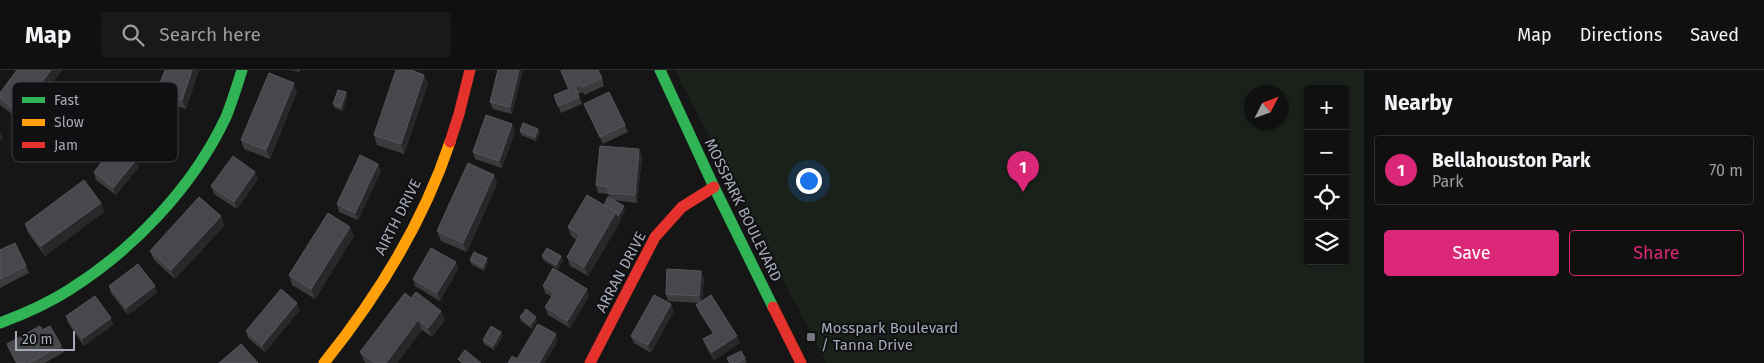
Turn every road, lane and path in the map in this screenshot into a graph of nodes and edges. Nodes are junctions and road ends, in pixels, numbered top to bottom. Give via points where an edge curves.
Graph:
1 (242, 70) edge
2 (470, 70) edge
3 (660, 70) edge
4 (714, 188) junction
5 (0, 323) edge
6 (324, 363) edge
7 (590, 363) edge
8 (801, 363) edge

1 - 5 street via 223,122 206,152 183,186 137,236 102,267 68,290
2 - 6 street, AIRTH DRIVE via 459,114 440,166 408,237 348,335
3 - 4 street, MOSSPARK BOULEVARD
4 - 7 street, ARRAN DRIVE via 682,207 655,237
4 - 8 street, MOSSPARK BOULEVARD

